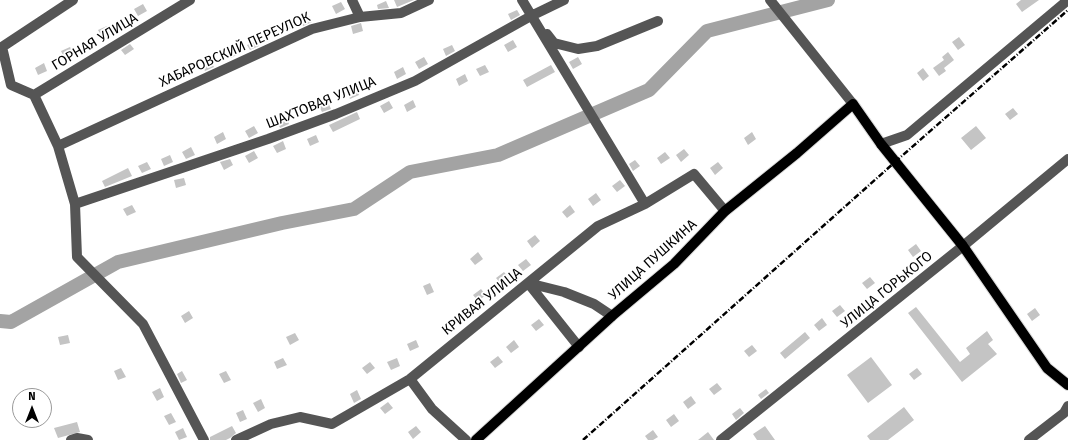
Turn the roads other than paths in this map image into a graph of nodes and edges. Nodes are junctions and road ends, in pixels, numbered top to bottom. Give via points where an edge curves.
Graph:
1 (73, 0) edge
2 (190, 0) edge
3 (352, 0) edge
4 (429, 0) edge
5 (522, 0) edge
6 (564, 0) edge
7 (770, 0) edge
8 (1068, 0) edge
9 (531, 16) junction
10 (360, 17) junction
11 (658, 21) dead end
12 (34, 95) junction
13 (853, 104) junction
14 (881, 144) junction
15 (58, 146) junction
16 (1068, 159) edge
17 (75, 204) junction
18 (645, 204) junction
19 (725, 211) junction
20 (963, 246) junction
21 (528, 283) junction
22 (612, 316) junction
23 (579, 347) junction
24 (410, 379) junction
25 (1068, 385) edge
26 (1068, 406) edge
27 (71, 440) edge
28 (88, 440) edge
29 (204, 440) edge
30 (236, 440) edge
31 (466, 440) edge
32 (476, 440) edge
33 (721, 440) edge
34 (1029, 440) edge

1 - 12 street via 2,46 10,85
2 - 12 street, ГОРНАЯ УЛИЦА
3 - 10 street
4 - 10 street, ХАБАРОВСКИЙ ПЕРЕУЛОК via 401,13
5 - 9 street
6 - 9 street, ШАХТОВАЯ УЛИЦА
7 - 13 street
8 - 14 street via 908,135
9 - 11 street via 554,43 578,49 597,46
9 - 17 street, ШАХТОВАЯ УЛИЦА via 416,81 336,114
9 - 18 street
10 - 15 street, ХАБАРОВСКИЙ ПЕРЕУЛОК via 312,29
12 - 15 street
13 - 14 main road
13 - 19 main road, УЛИЦА ПУШКИНА
14 - 20 main road
15 - 17 street
16 - 20 street, УЛИЦА ГОРЬКОГО
17 - 29 street via 77,257 143,324
18 - 19 street, КРИВАЯ УЛИЦА via 694,174
18 - 21 street, КРИВАЯ УЛИЦА via 598,226
19 - 22 main road, УЛИЦА ПУШКИНА via 674,264
20 - 25 main road via 1047,368
20 - 33 street, УЛИЦА ГОРЬКОГО
21 - 22 street via 564,292 594,304
21 - 23 street
21 - 24 street, КРИВАЯ УЛИЦА
22 - 23 main road, УЛИЦА ПУШКИНА
23 - 32 main road, УЛИЦА ПУШКИНА
24 - 30 street, КРИВАЯ УЛИЦА via 332,424 300,417 271,424
24 - 31 street via 432,409
26 - 34 street via 1064,413
27 - 28 street

